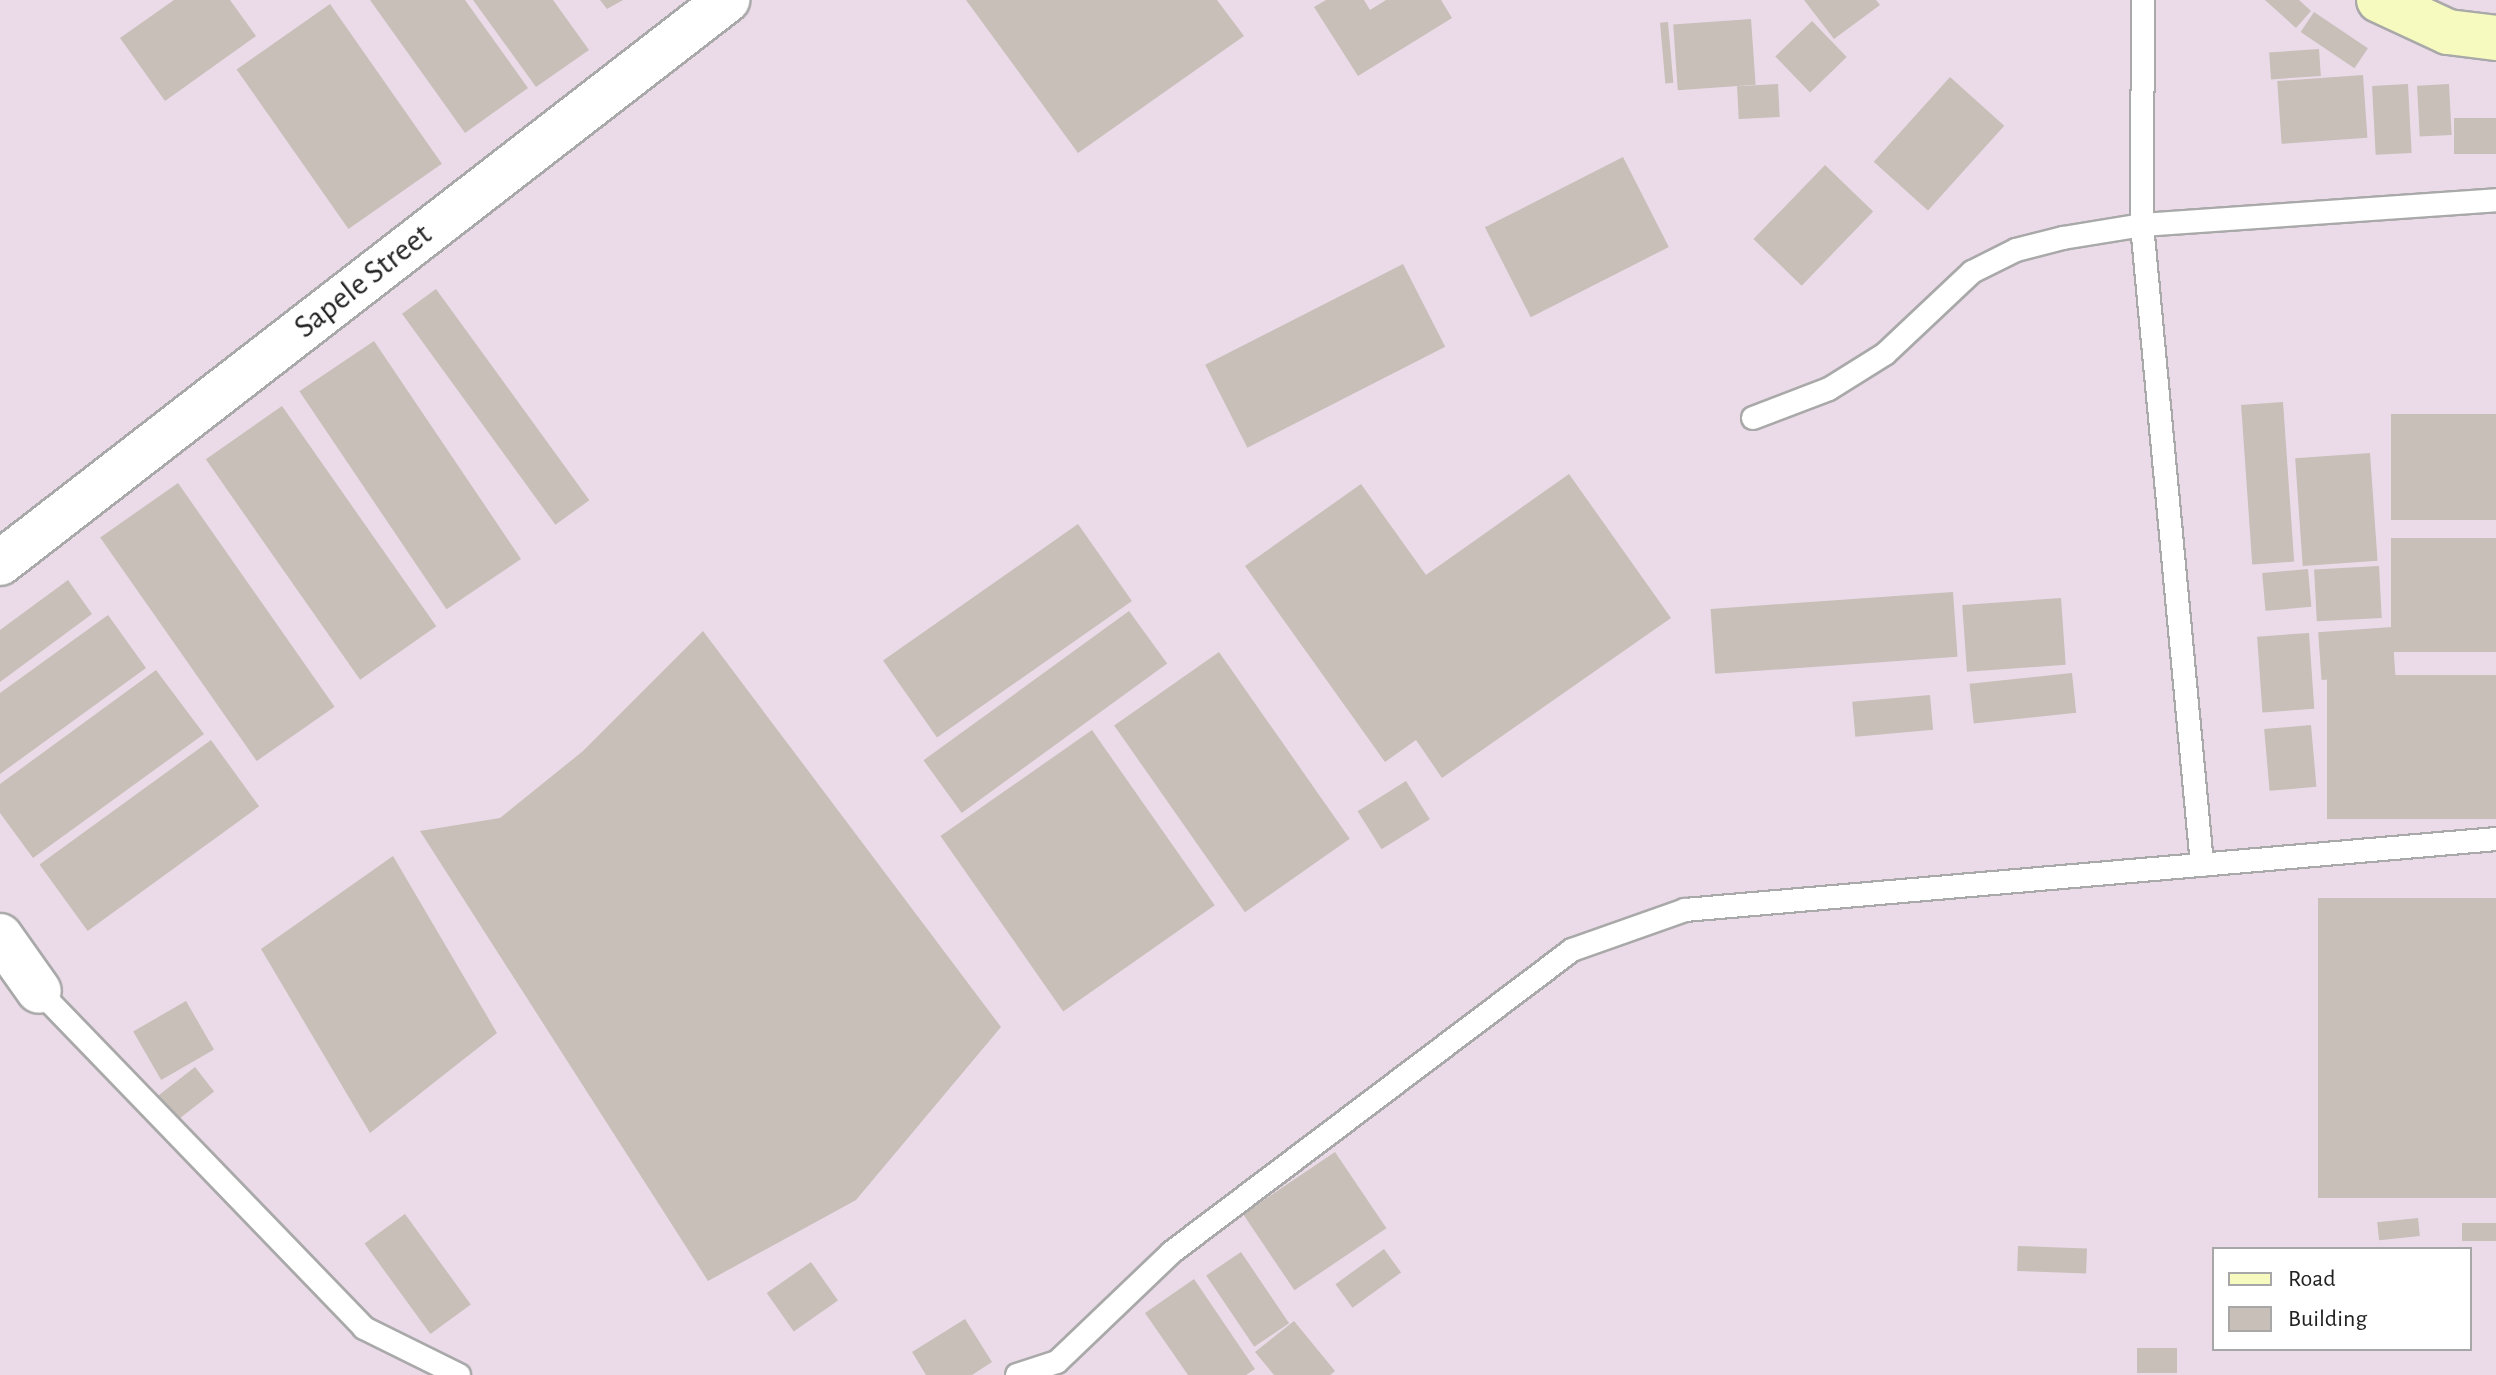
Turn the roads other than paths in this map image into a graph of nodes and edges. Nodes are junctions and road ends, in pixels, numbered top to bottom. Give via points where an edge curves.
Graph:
1 (727, 0) edge
2 (2143, 0) edge
3 (2379, 0) edge
4 (2496, 38) edge
5 (2496, 200) edge
6 (2142, 225) junction
7 (1753, 418) dead end
8 (0, 563) edge
9 (2496, 839) edge
10 (2202, 865) junction
11 (0, 936) edge
12 (39, 991) joint
13 (459, 1375) edge
14 (1017, 1375) edge

1 - 8 street, Sapele Street
2 - 6 lane
3 - 4 street via 2448,32
5 - 6 lane
6 - 7 lane via 2028,247 1972,272 1885,354 1829,389
6 - 10 lane
9 - 10 lane
10 - 14 lane via 1685,910 1572,950 1172,1252 1057,1362
11 - 12 street
12 - 13 lane via 364,1328

